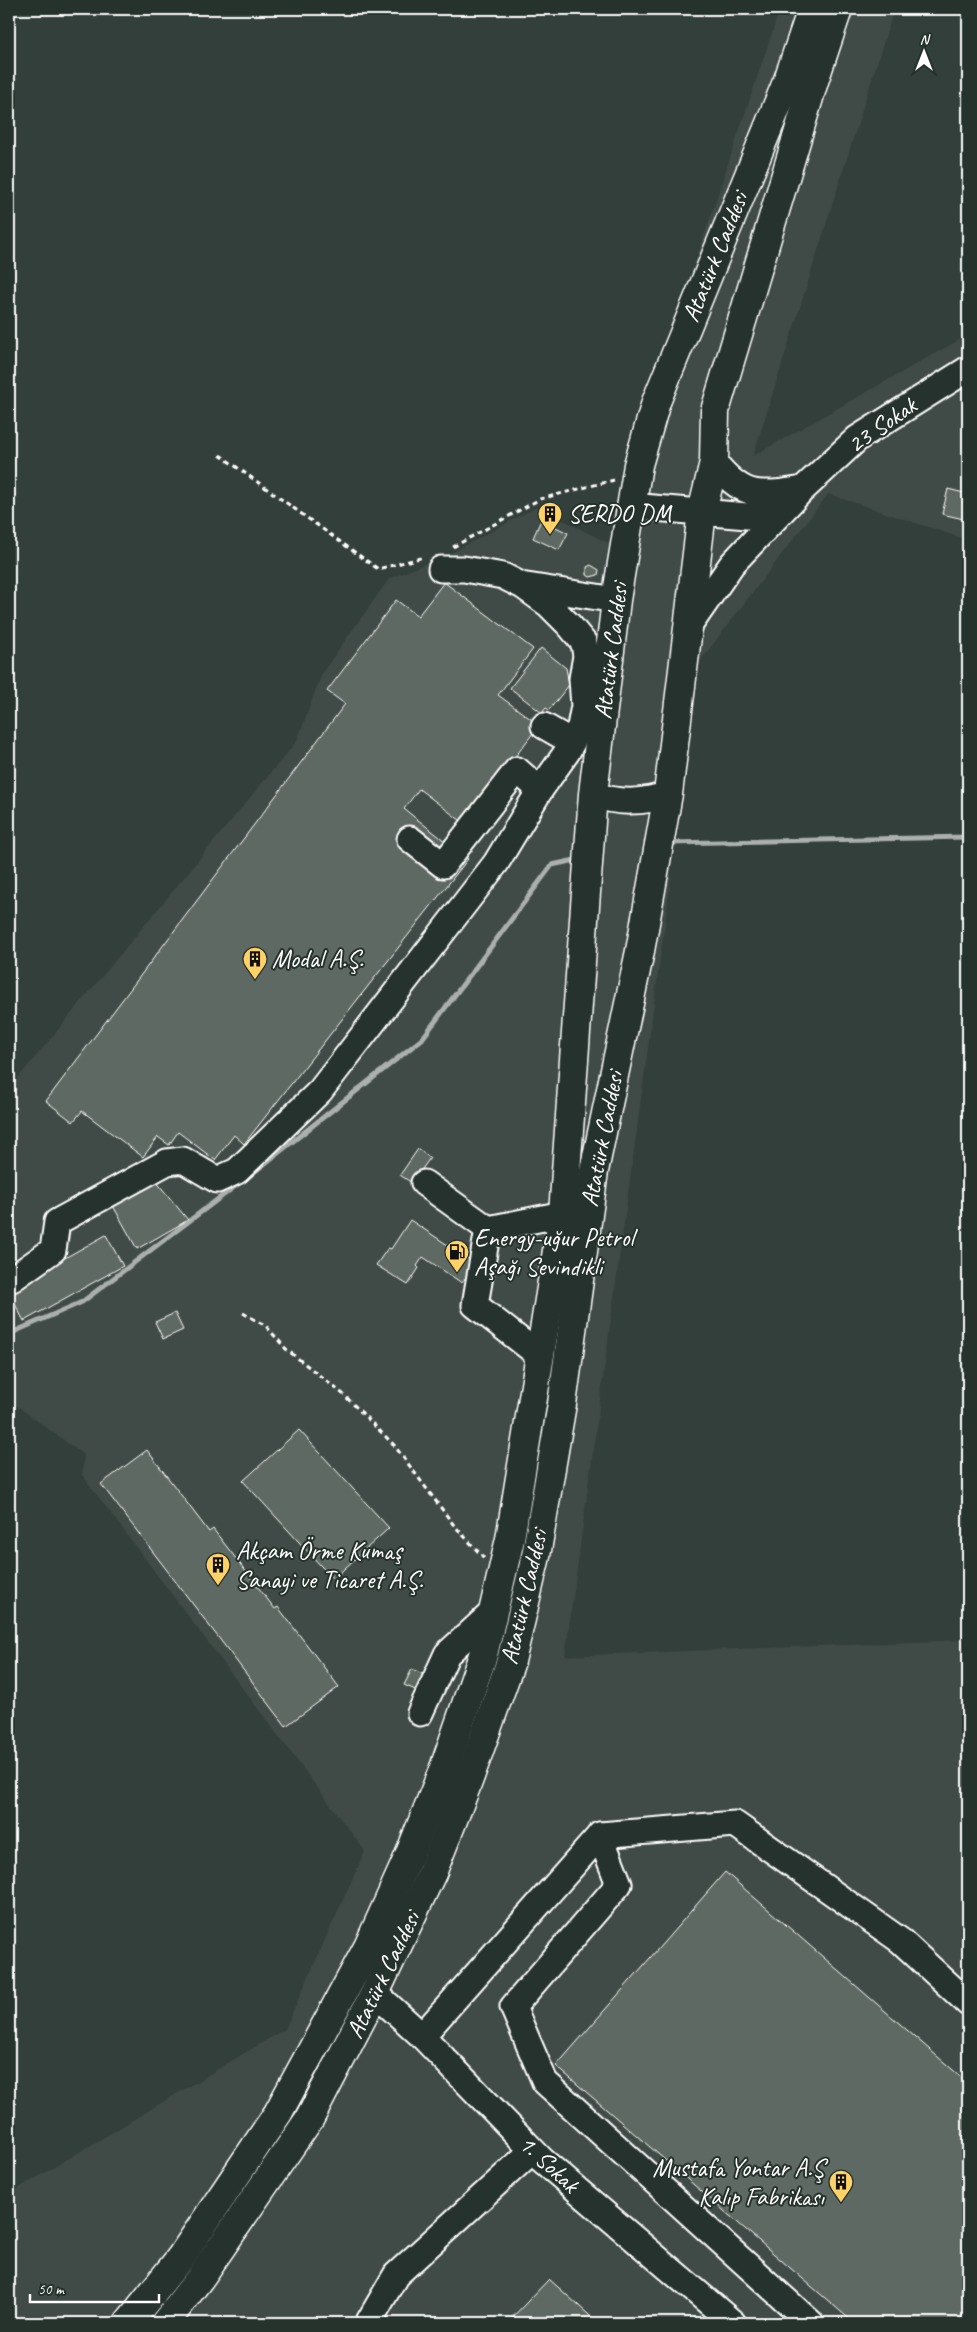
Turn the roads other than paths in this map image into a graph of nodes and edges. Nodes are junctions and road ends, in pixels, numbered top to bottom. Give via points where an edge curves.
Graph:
1 (812, 9) edge
2 (838, 9) edge
3 (968, 369) edge
4 (714, 462) junction
5 (802, 490) junction
6 (630, 509) junction
7 (702, 512) junction
8 (439, 558) road end
9 (523, 586) junction
10 (616, 600) junction
11 (689, 626) junction
12 (544, 726) dead end
13 (572, 742) junction
14 (540, 790) junction
15 (593, 794) junction
16 (668, 794) junction
17 (410, 839) dead end
18 (424, 1183) dead end
19 (564, 1214) junction
20 (488, 1229) junction
21 (12, 1279) dead end
22 (540, 1356) junction
23 (493, 1612) junction
24 (420, 1713) dead end
25 (600, 1835) junction
26 (375, 1993) junction
27 (968, 2002) edge
28 (422, 2036) junction
29 (532, 2150) junction
30 (128, 2323) edge
31 (165, 2323) edge
32 (368, 2323) edge
33 (733, 2323) edge
34 (811, 2323) edge

1 - 6 main road, Atatürk Caddesi via 789,77 656,402
2 - 4 main road, Atatürk Caddesi via 715,411
3 - 5 street, 23 Sokak via 858,438
4 - 5 street via 730,482 740,488 769,494
4 - 7 main road, Atatürk Caddesi
5 - 7 street, 23 Sokak via 765,512 747,516
5 - 11 street, 23 Sokak via 732,564
6 - 7 street
6 - 10 main road, Atatürk Caddesi
7 - 11 main road, Atatürk Caddesi
8 - 9 street via 464,569 503,576
9 - 10 street
9 - 13 street via 548,604 584,643 584,706 580,727
10 - 15 main road, Atatürk Caddesi
11 - 16 main road, Atatürk Caddesi
12 - 13 street
13 - 14 street
14 - 17 street via 517,770 443,865
14 - 21 street via 496,863 320,1091 237,1171 217,1180 183,1160 167,1162 57,1222 53,1250
15 - 16 street via 630,800 652,800
15 - 19 main road, Atatürk Caddesi
16 - 26 main road, Atatürk Caddesi via 640,951 594,1172 562,1404 534,1566 511,1660 469,1779 432,1873
18 - 20 street
19 - 20 street
19 - 22 main road, Atatürk Caddesi
20 - 22 street via 475,1305
22 - 23 main road, Atatürk Caddesi via 510,1539
23 - 24 street via 447,1654
23 - 30 main road, Atatürk Caddesi via 483,1654 444,1768 368,1947 278,2113 181,2257
25 - 27 street via 735,1824 901,1941
25 - 28 street
25 - 34 street via 619,1884 514,2007 542,2074 546,2082
26 - 28 street, 1. Sokak
26 - 31 main road, Atatürk Caddesi via 310,2118 200,2278
28 - 29 street, 1. Sokak
29 - 32 street via 396,2275
29 - 33 street, 1. Sokak

